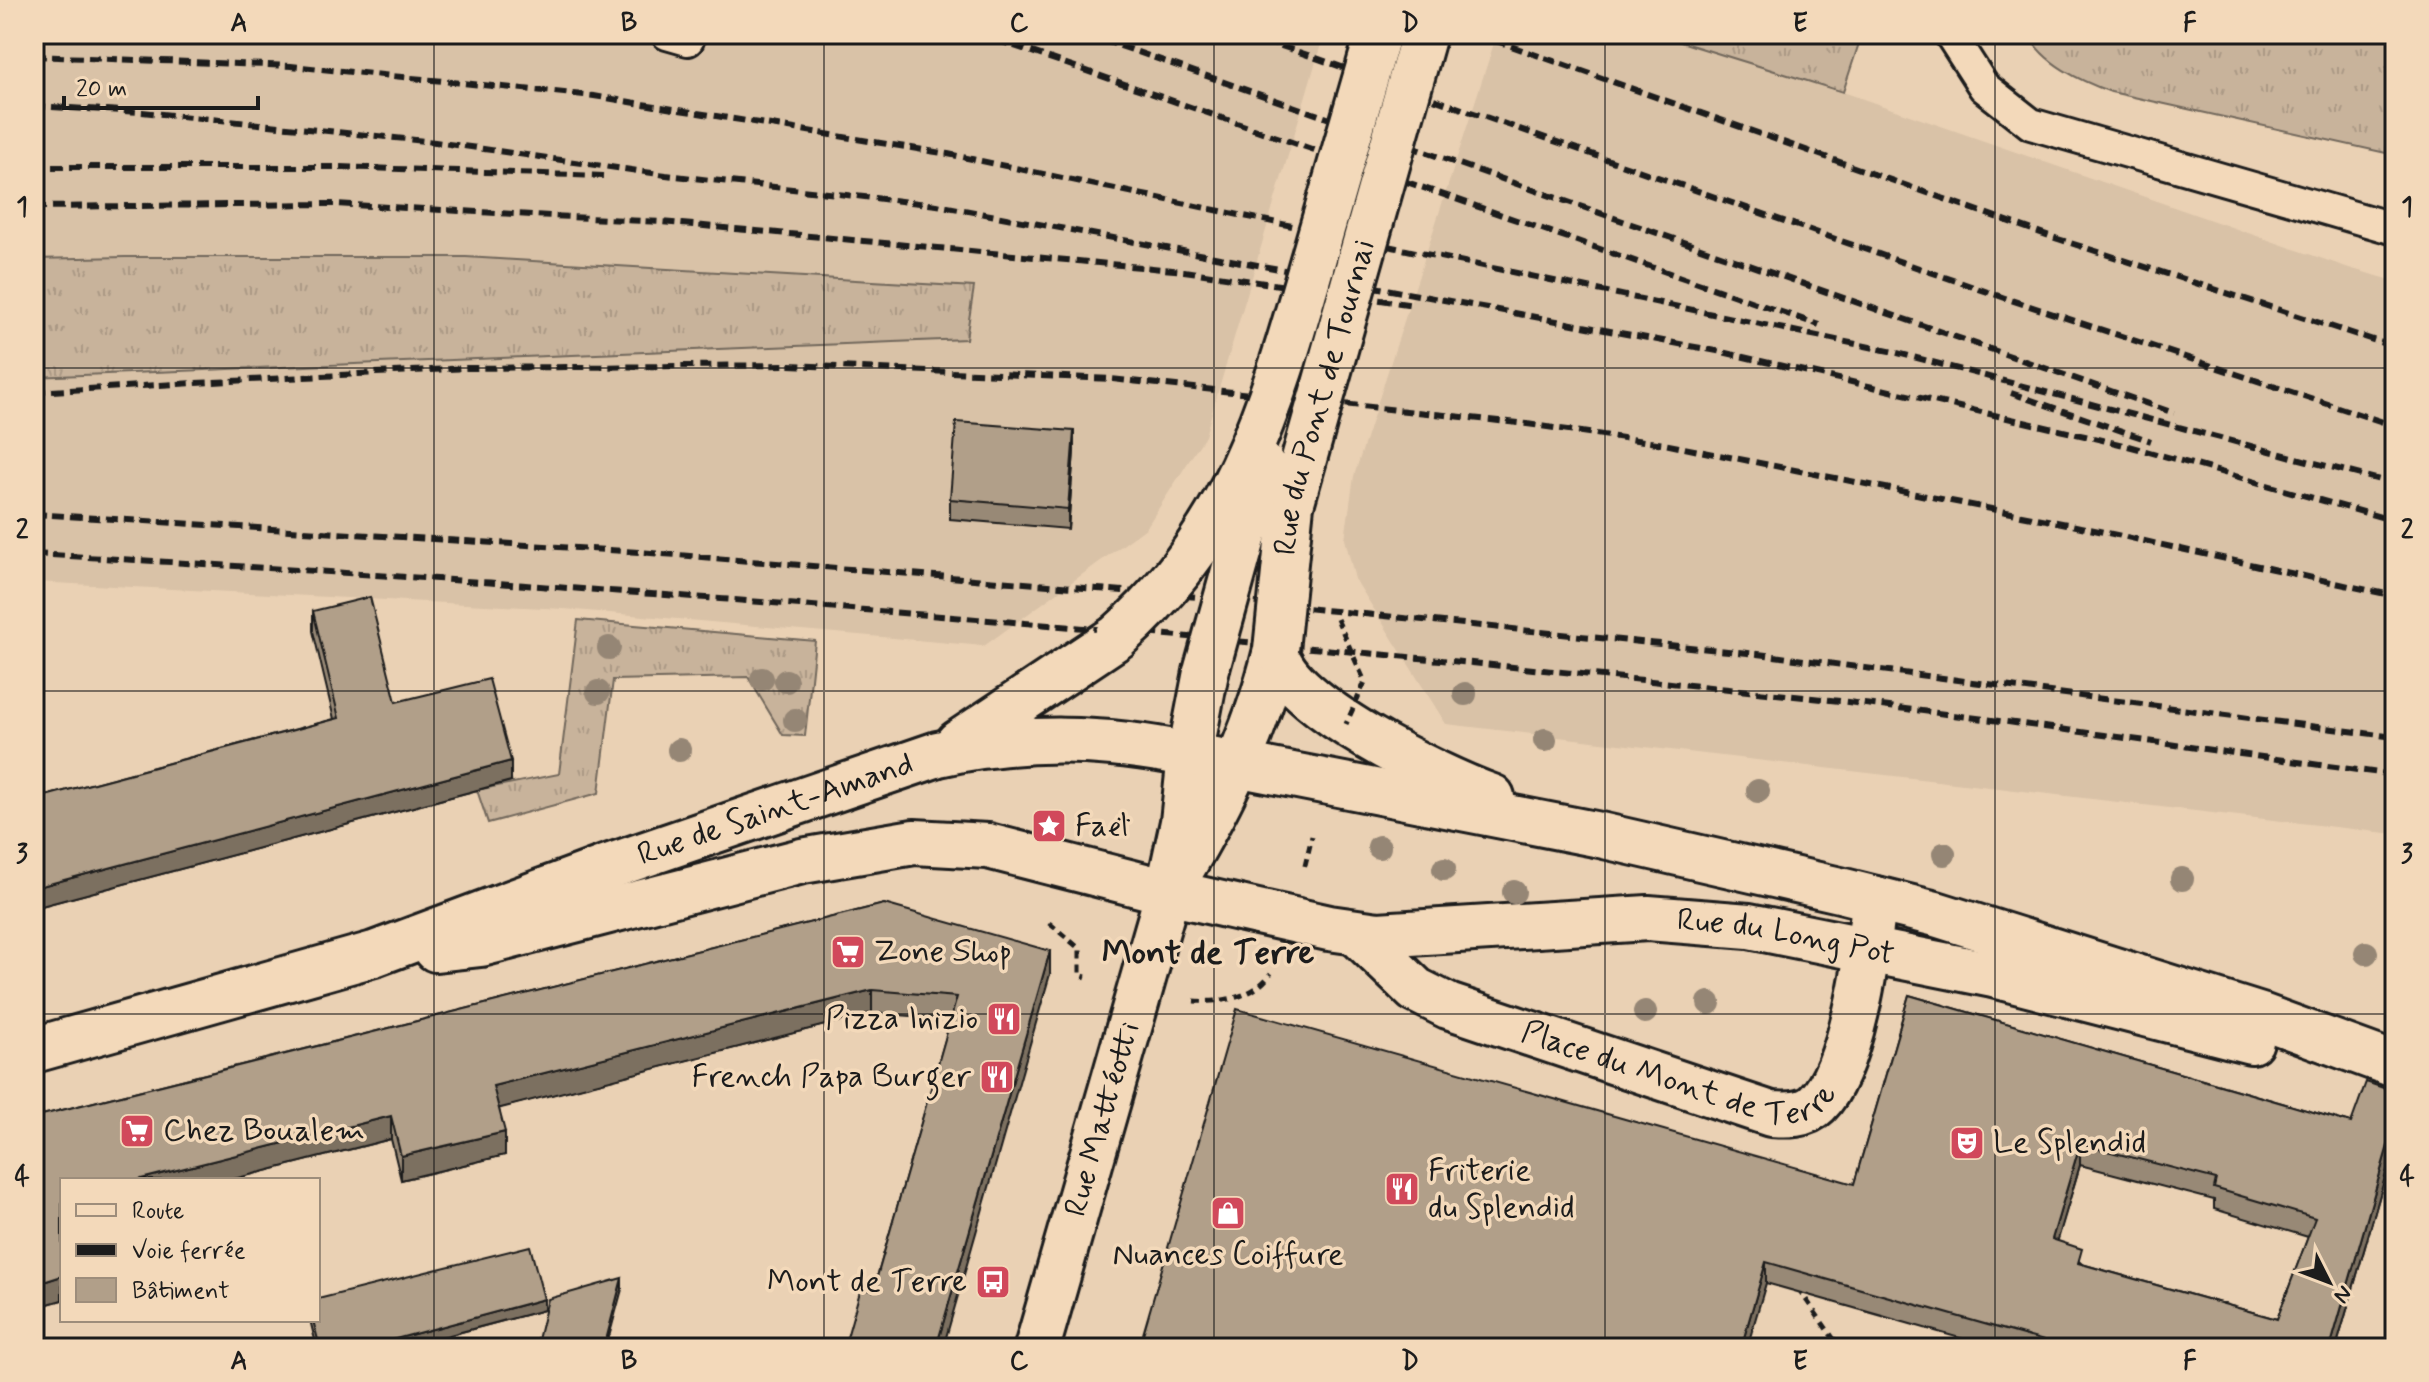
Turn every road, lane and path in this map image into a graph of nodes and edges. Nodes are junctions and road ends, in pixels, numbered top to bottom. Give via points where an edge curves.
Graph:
1 (1378, 34) edge
2 (1424, 34) edge
3 (1950, 34) edge
4 (2395, 229) edge
5 (1279, 377) junction
6 (1271, 671) junction
7 (938, 754) junction
8 (1190, 755) junction
9 (1238, 764) junction
10 (1600, 835) junction
11 (1168, 892) junction
12 (1875, 899) junction
13 (1046, 921) dead end
14 (1357, 933) junction
15 (1868, 949) junction
16 (374, 954) junction
17 (1273, 969) dead end
18 (1080, 975) dead end
19 (1180, 1000) dead end
20 (34, 1050) edge
21 (2395, 1065) edge
22 (2395, 1076) edge
23 (1801, 1277) edge
24 (1037, 1348) edge
25 (1840, 1348) edge

1 - 5 street, Rue du Pont de Tournai, bridge
2 - 6 street, Rue du Pont de Tournai, bridge via 1291,505
3 - 4 lane via 1984,87 2031,124
5 - 7 street, Rue du Pont de Tournai, bridge via 1247,464 1173,583 1117,637
5 - 8 street, Rue du Pont de Tournai, bridge via 1249,526 1206,672
6 - 9 street, Rue du Pont de Tournai
6 - 10 street, Rue du Long Pot via 1279,667 1346,724 1458,784
7 - 8 street, Rue de Saint-Amand via 996,742 1055,739 1116,741
7 - 16 street, Rue de Saint-Amand
8 - 9 street, Rue du Long Pot
8 - 11 street, Rue Mattéotti
9 - 10 street, Rue du Long Pot
9 - 11 street, Rue Mattéotti via 1216,813
10 - 12 street, Rue du Long Pot
11 - 14 street, Rue du Long Pot
11 - 16 street, Rue de Saint-Amand via 988,846 951,841 886,845 802,861 481,944
11 - 24 street, Rue Mattéotti
12 - 15 street, Place du Mont de Terre
12 - 21 street, Rue du Long Pot via 2261,1016
13 - 18 path via 1080,949
14 - 15 street, Rue du Long Pot via 1661,919 1749,926
14 - 15 street, Place du Mont de Terre via 1416,990 1448,1006 1771,1114 1794,1115 1815,1107 1832,1084
15 - 22 street, Rue du Long Pot via 1993,975
16 - 20 street, Rue de Saint-Amand
17 - 19 path via 1267,980 1227,1000
23 - 25 path via 1797,1291

